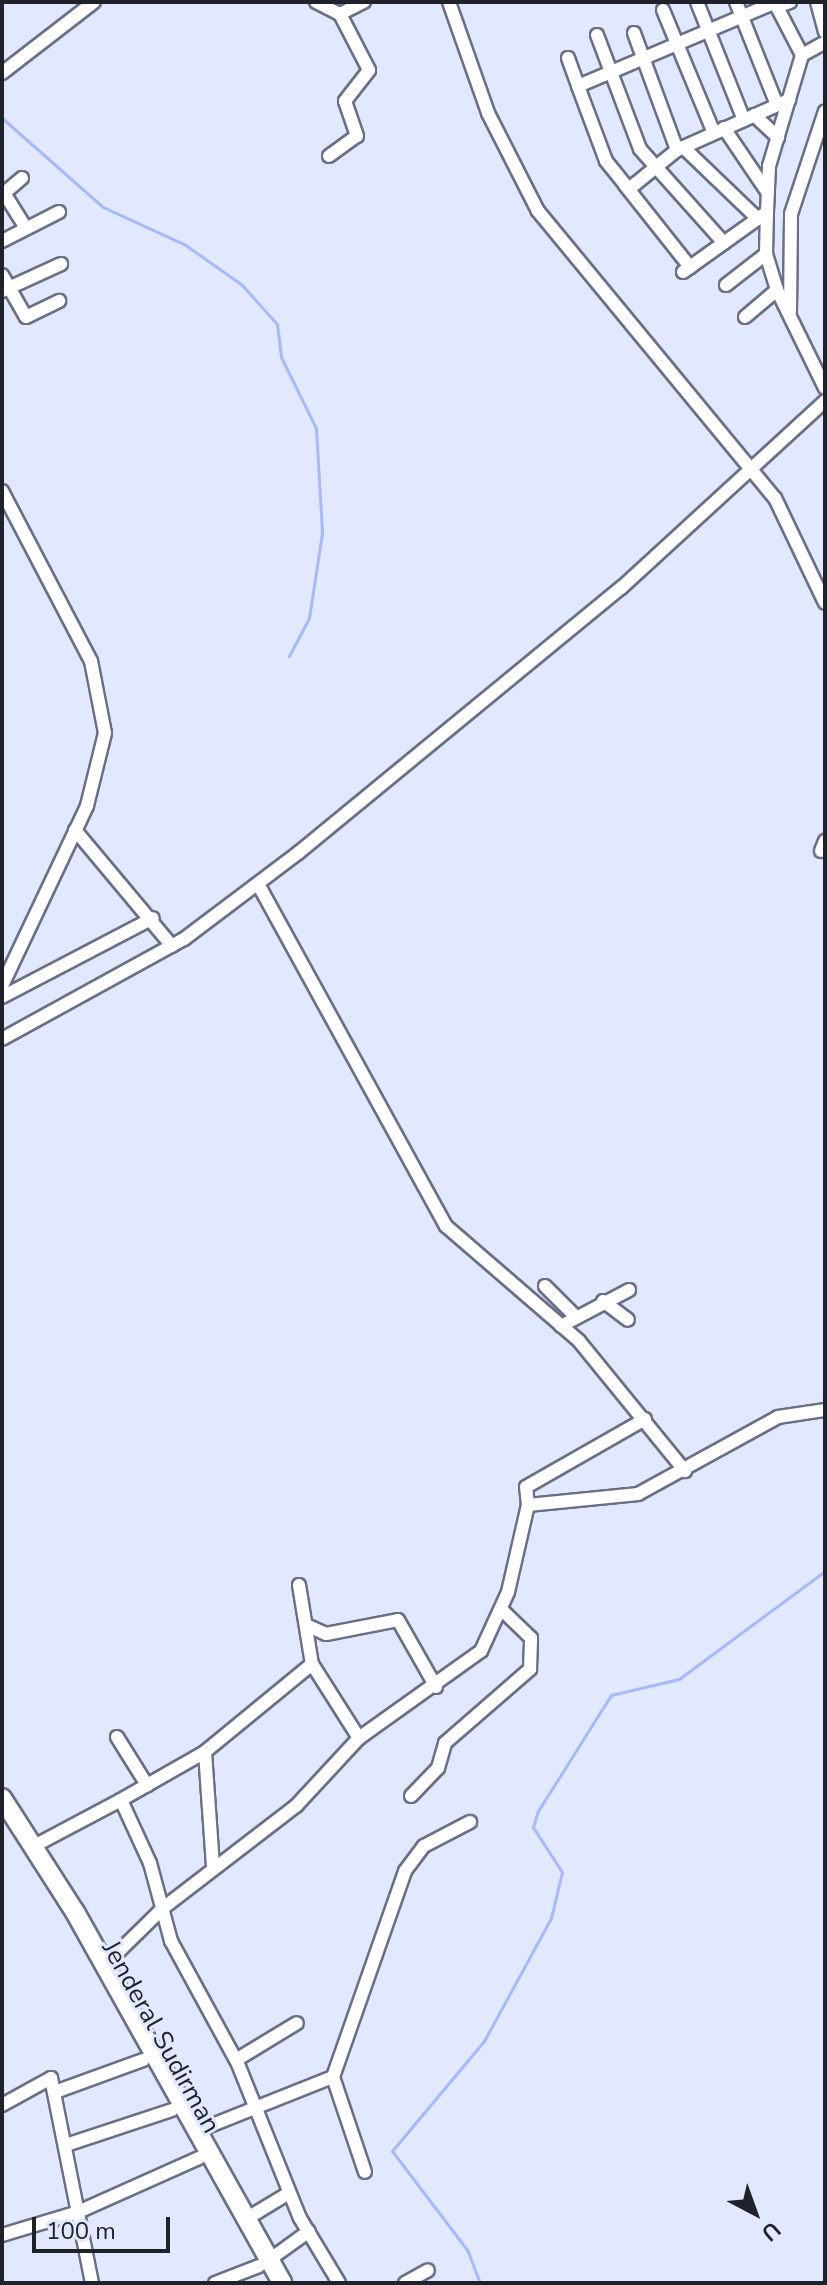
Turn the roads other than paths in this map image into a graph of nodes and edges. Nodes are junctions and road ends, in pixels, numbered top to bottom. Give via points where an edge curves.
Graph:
1 (94, 2) edge
2 (316, 2) edge
3 (364, 2) edge
4 (449, 2) edge
5 (697, 2) edge
6 (736, 2) edge
7 (817, 2) edge
8 (781, 4) edge
9 (663, 10) dead end
10 (340, 14) junction
11 (743, 20) junction
12 (825, 32) edge
13 (634, 33) dead end
14 (709, 34) junction
15 (597, 35) dead end
16 (825, 42) edge
17 (677, 46) junction
18 (802, 55) junction
19 (568, 58) dead end
20 (645, 59) junction
21 (2, 73) edge
22 (610, 73) junction
23 (578, 86) junction
24 (783, 102) junction
25 (825, 111) edge
26 (749, 118) junction
27 (719, 131) junction
28 (778, 137) junction
29 (680, 148) junction
30 (329, 156) dead end
31 (658, 166) junction
32 (615, 172) dead end
33 (22, 178) dead end
34 (629, 189) junction
35 (768, 193) junction
36 (59, 212) dead end
37 (763, 215) junction
38 (25, 227) junction
39 (2, 241) edge
40 (724, 243) junction
41 (766, 254) junction
42 (61, 264) dead end
43 (2, 275) edge
44 (726, 285) dead end
45 (6, 290) edge
46 (777, 290) junction
47 (59, 301) dead end
48 (790, 312) junction
49 (745, 317) dead end
50 (825, 388) edge
51 (825, 401) edge
52 (751, 473) junction
53 (2, 491) edge
54 (825, 603) edge
55 (75, 830) junction
56 (258, 884) junction
57 (153, 918) junction
58 (172, 946) junction
59 (2, 986) edge
60 (2, 997) edge
61 (2, 1039) edge
62 (545, 1286) dead end
63 (629, 1290) dead end
64 (603, 1301) junction
65 (576, 1317) junction
66 (628, 1320) dead end
67 (561, 1326) junction
68 (825, 1410) edge
69 (645, 1419) junction
70 (685, 1471) junction
71 (528, 1505) junction
72 (299, 1585) dead end
73 (502, 1610) junction
74 (306, 1625) junction
75 (312, 1664) junction
76 (436, 1687) junction
77 (117, 1737) dead end
78 (359, 1738) junction
79 (205, 1752) junction
80 (147, 1785) junction
81 (411, 1796) dead end
82 (2, 1798) edge
83 (121, 1800) junction
84 (2, 1819) edge
85 (470, 1822) dead end
86 (34, 1846) junction
87 (213, 1867) junction
88 (163, 1908) junction
89 (105, 1965) junction
90 (297, 2023) dead end
91 (143, 2060) junction
92 (236, 2060) junction
93 (333, 2077) junction
94 (55, 2092) junction
95 (254, 2102) junction
96 (2, 2105) edge
97 (172, 2110) junction
98 (197, 2131) junction
99 (66, 2145) junction
100 (199, 2158) junction
101 (365, 2172) dead end
102 (289, 2193) junction
103 (78, 2212) junction
104 (246, 2219) junction
105 (309, 2231) junction
106 (2, 2235) edge
107 (264, 2263) junction
108 (428, 2270) dead end
109 (92, 2283) edge
110 (215, 2283) edge
111 (269, 2283) edge
112 (282, 2283) edge
113 (339, 2283) edge
114 (405, 2283) edge

1 - 21 street
2 - 10 street
3 - 10 street
4 - 52 street via 488,113 538,211
5 - 14 street
6 - 11 street
7 - 12 street
8 - 11 street
8 - 18 street
9 - 17 street
10 - 30 street via 369,70 345,101 357,136
11 - 14 street
11 - 24 street
13 - 20 street
14 - 17 street
14 - 26 street
15 - 22 street
16 - 18 street
17 - 20 street
17 - 27 street
18 - 24 street
19 - 23 street
20 - 22 street
20 - 29 street
22 - 23 street
22 - 31 street via 640,149
23 - 34 street via 606,161
24 - 26 street
24 - 28 street
25 - 48 street via 791,214
26 - 27 street
26 - 28 street
27 - 29 street
27 - 35 street
28 - 35 street
29 - 31 street
29 - 37 street
31 - 34 street
31 - 40 street
32 - 34 street
33 - 38 street via 4,193
34 - 40 street via 687,269
35 - 37 street
36 - 38 street
37 - 40 street
37 - 41 street
38 - 39 street
41 - 44 street
41 - 46 street
42 - 45 street
43 - 45 street
45 - 47 street via 26,317
46 - 48 street
46 - 49 street
48 - 50 street
51 - 52 street
52 - 54 street via 775,498
52 - 56 street
53 - 55 street via 91,661 102,697 102,759
55 - 57 street
55 - 59 street
56 - 58 street
56 - 67 street via 446,1226
57 - 58 street
57 - 60 street
58 - 61 street
62 - 65 street
63 - 64 street
64 - 65 street
64 - 66 street
65 - 67 street
67 - 69 street
68 - 70 street via 778,1417
69 - 70 street
69 - 71 street via 526,1487
70 - 71 street via 638,1494
71 - 73 street
72 - 74 street
73 - 76 street via 481,1651
73 - 81 street via 531,1638 530,1669 445,1743 438,1768
74 - 75 street
74 - 76 street via 326,1634 398,1620
75 - 78 street
75 - 79 street
76 - 78 street
77 - 80 street
78 - 87 street via 296,1806
79 - 80 street
79 - 87 street
80 - 83 street
82 - 86 highway
83 - 86 street
83 - 88 street
84 - 91 highway, Jenderal Sudirman
85 - 93 street via 424,1846 405,1871
86 - 89 highway
87 - 88 street
88 - 89 street
88 - 92 street via 171,1941
89 - 98 highway
90 - 92 street
91 - 94 street
91 - 97 highway, Jenderal Sudirman
92 - 95 street
93 - 95 street
93 - 101 street
94 - 96 street via 46,2075
94 - 99 street
95 - 98 street
95 - 102 street
97 - 99 street
97 - 100 highway, Jenderal Sudirman
98 - 104 highway
99 - 103 street
100 - 103 street
100 - 107 highway, Jenderal Sudirman
102 - 104 street
102 - 105 street
103 - 106 street
103 - 109 street
104 - 107 highway
105 - 107 street
105 - 113 street
107 - 110 street
107 - 111 highway, Jenderal Sudirman
107 - 112 highway
108 - 114 street

